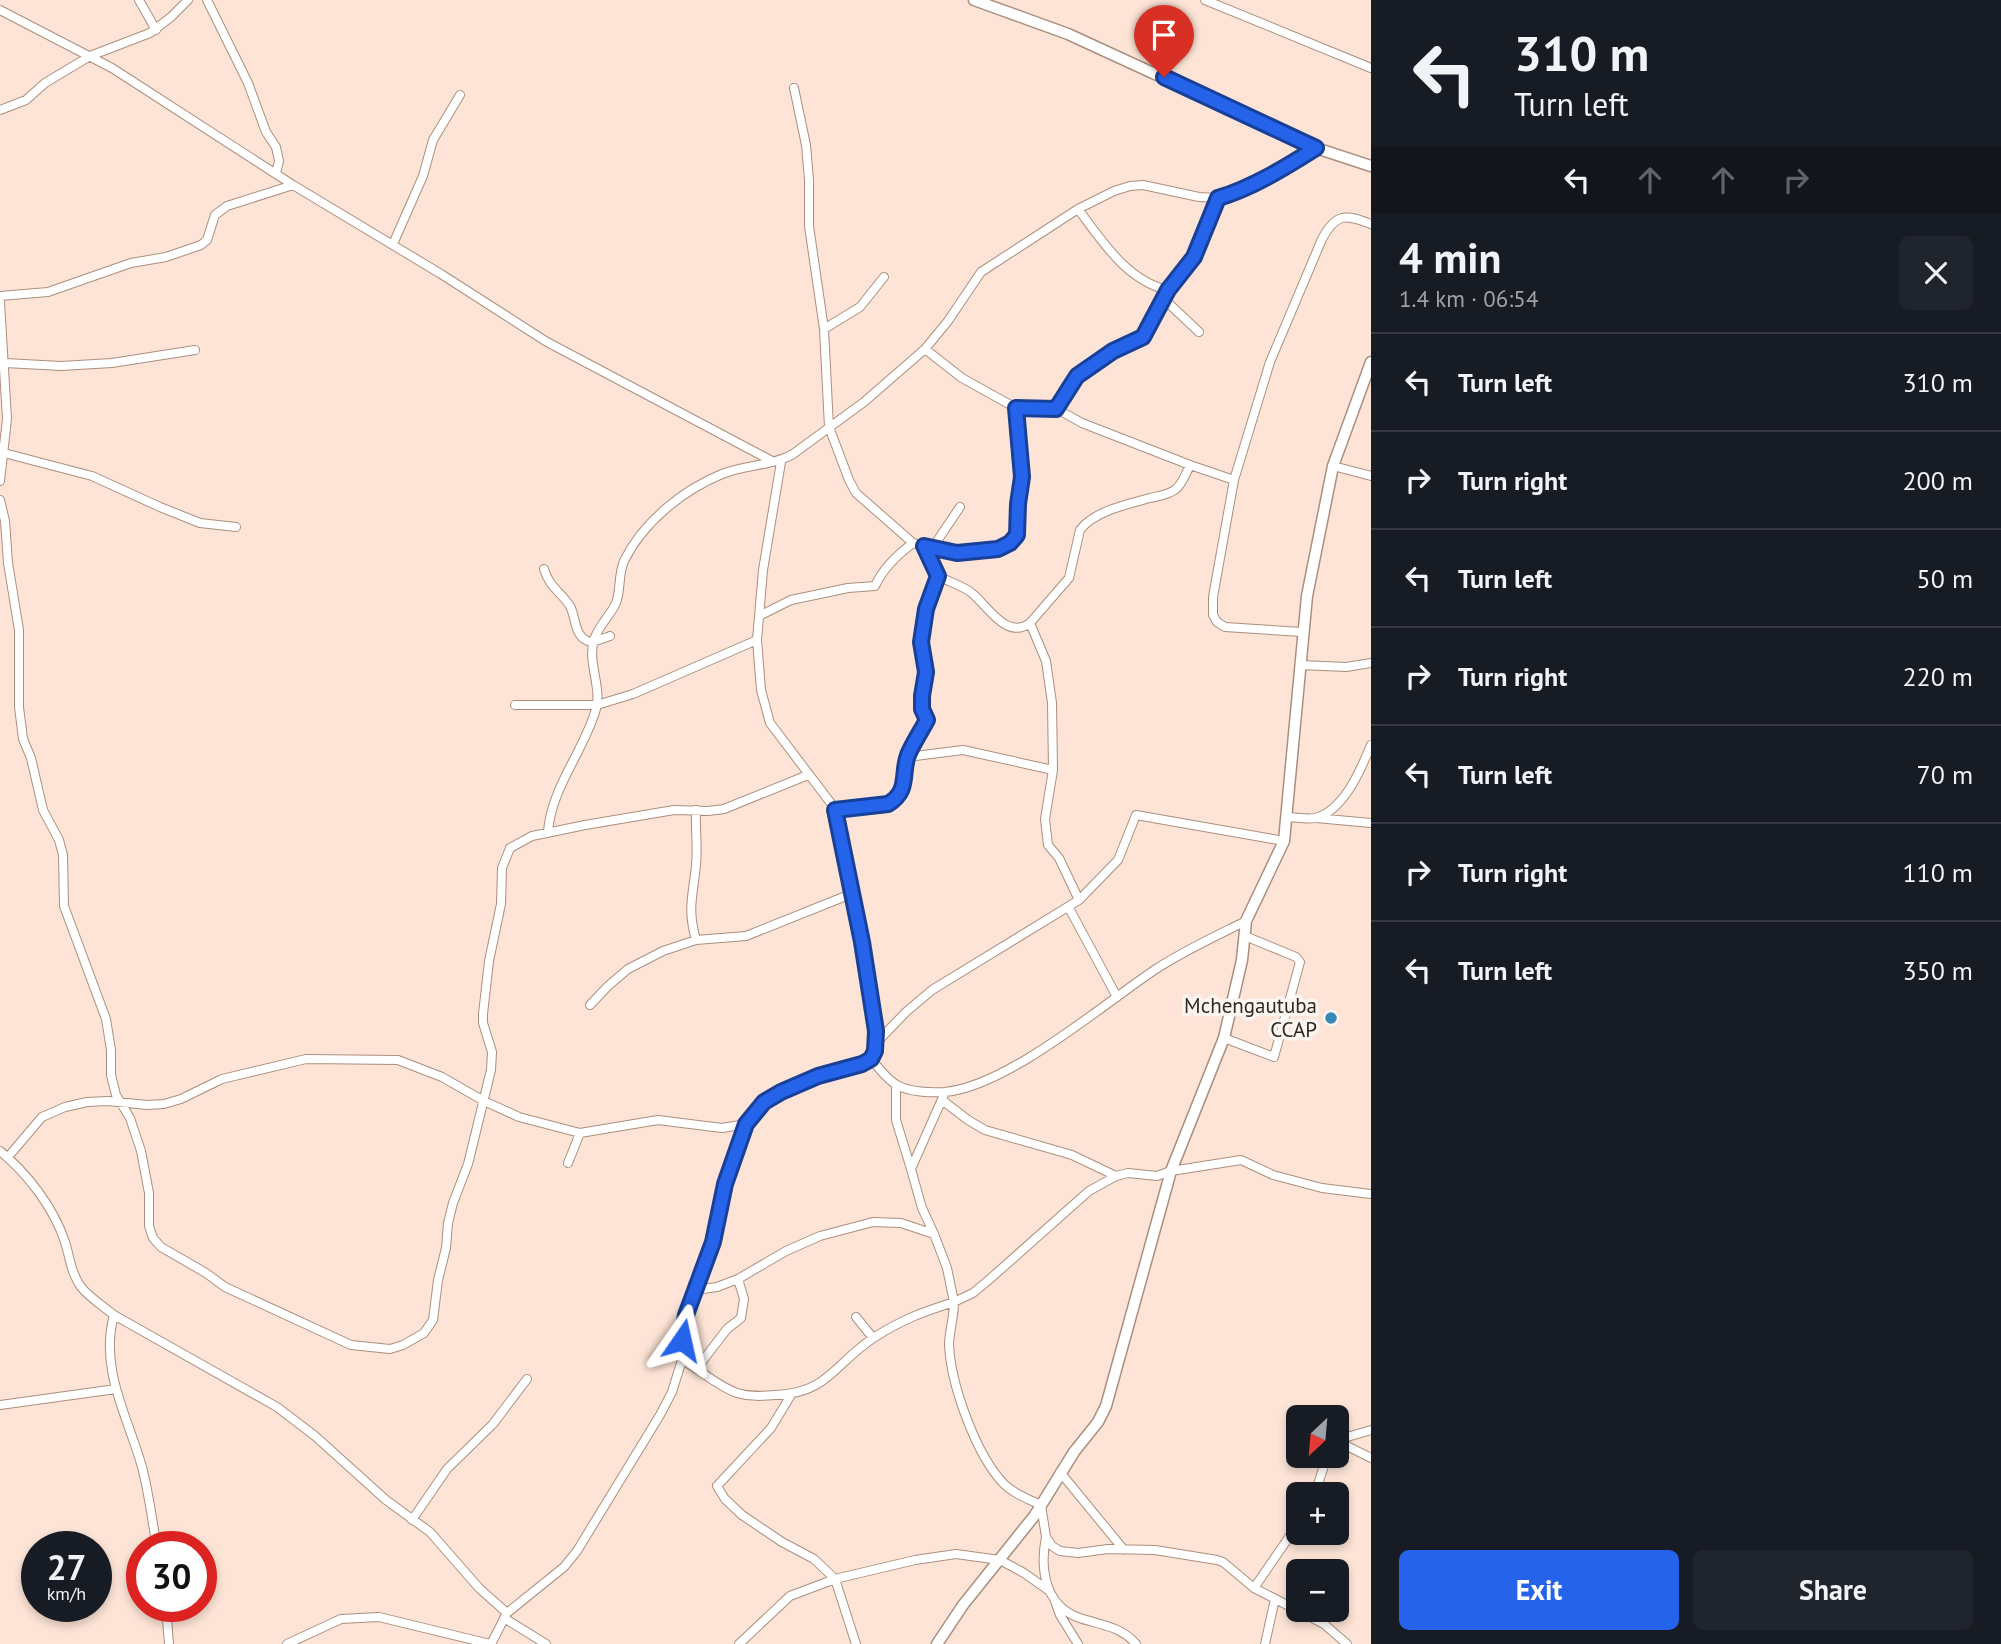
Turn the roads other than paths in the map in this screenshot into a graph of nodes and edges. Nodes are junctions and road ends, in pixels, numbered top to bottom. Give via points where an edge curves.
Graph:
1 (139, 0) edge
2 (188, 0) edge
3 (207, 0) edge
4 (974, 0) edge
5 (1205, 0) edge
6 (0, 10) edge
7 (156, 30) junction
8 (90, 56) junction
9 (1371, 68) edge
10 (794, 88) dead end
11 (460, 94) dead end
12 (0, 110) edge
13 (1316, 148) junction
14 (1371, 166) edge
15 (276, 173) junction
16 (293, 185) junction
17 (1218, 198) junction
18 (1078, 209) junction
19 (1371, 224) edge
20 (393, 244) junction
21 (884, 277) dead end
22 (1166, 295) junction
23 (0, 299) edge
24 (824, 329) junction
25 (1199, 332) dead end
26 (195, 349) dead end
27 (925, 349) junction
28 (1371, 362) edge
29 (5, 363) junction
30 (1016, 408) junction
31 (1056, 409) junction
32 (830, 427) junction
33 (4, 453) junction
34 (776, 461) junction
35 (1190, 465) junction
36 (1333, 466) junction
37 (1371, 476) edge
38 (1234, 480) junction
39 (0, 481) edge
40 (0, 500) edge
41 (960, 506) dead end
42 (236, 527) dead end
43 (913, 543) junction
44 (928, 547) junction
45 (544, 569) dead end
46 (938, 576) junction
47 (761, 615) junction
48 (1030, 623) junction
49 (1302, 632) junction
50 (610, 636) dead end
51 (757, 640) junction
52 (593, 642) junction
53 (1371, 663) edge
54 (1300, 665) junction
55 (515, 705) dead end
56 (597, 705) junction
57 (1370, 749) edge
58 (907, 757) junction
59 (1053, 770) junction
60 (808, 775) junction
61 (696, 810) junction
62 (835, 810) junction
63 (1287, 817) junction
64 (1316, 818) junction
65 (1371, 822) edge
66 (548, 832) junction
67 (1284, 841) junction
68 (851, 894) junction
69 (1079, 900) junction
70 (1069, 908) junction
71 (1246, 921) junction
72 (1245, 936) junction
73 (696, 940) junction
74 (1117, 997) junction
75 (590, 1005) dead end
76 (1224, 1038) junction
77 (877, 1042) junction
78 (871, 1059) junction
79 (897, 1085) junction
80 (944, 1096) junction
81 (484, 1101) junction
82 (122, 1102) junction
83 (746, 1124) junction
84 (580, 1133) junction
85 (0, 1151) edge
86 (8, 1157) junction
87 (568, 1163) dead end
88 (911, 1169) junction
89 (1171, 1171) junction
90 (1116, 1176) junction
91 (1371, 1194) edge
92 (934, 1234) junction
93 (738, 1279) junction
94 (695, 1290) junction
95 (954, 1302) junction
96 (114, 1315) junction
97 (856, 1317) dead end
98 (873, 1338) junction
99 (682, 1360) junction
100 (698, 1368) junction
101 (527, 1379) dead end
102 (116, 1389) junction
103 (791, 1395) junction
104 (0, 1405) edge
105 (1371, 1430) edge
106 (1349, 1435) edge
107 (1349, 1447) edge
108 (1371, 1458) edge
109 (1060, 1472) junction
110 (1041, 1505) junction
111 (412, 1520) junction
112 (154, 1531) edge
113 (1046, 1537) junction
114 (1286, 1541) edge
115 (1124, 1550) junction
116 (1000, 1560) junction
117 (835, 1579) junction
118 (1254, 1588) junction
119 (1048, 1590) junction
120 (1054, 1598) junction
121 (1275, 1599) junction
122 (506, 1616) junction
123 (167, 1622) edge
124 (169, 1644) edge
125 (287, 1644) edge
126 (490, 1644) edge
127 (546, 1644) edge
128 (739, 1644) edge
129 (856, 1644) edge
130 (937, 1644) edge
131 (1078, 1644) edge
132 (1136, 1644) edge
133 (1265, 1644) edge
134 (1347, 1644) edge

1 - 7 street
2 - 7 street
3 - 15 street via 276,147
4 - 13 street via 1068,34
5 - 9 street
6 - 8 street
7 - 8 street
8 - 12 street via 26,100
8 - 15 street
10 - 24 street via 806,145 810,235
11 - 20 street via 433,140
13 - 14 street
13 - 17 street
15 - 16 street
16 - 20 street
16 - 23 street via 227,206 215,215 201,245 48,292
17 - 18 street via 1130,186
17 - 22 street via 1194,257
18 - 22 street via 1117,260
18 - 27 street via 981,272
19 - 38 street via 1346,216 1329,226 1322,239 1266,373
20 - 34 street via 547,342
21 - 24 street via 860,307
22 - 25 street
22 - 31 street via 1143,337 1077,376
23 - 29 street
24 - 32 street
26 - 29 street via 113,363
27 - 30 street via 962,378
27 - 32 street
28 - 36 street
29 - 33 street
30 - 31 street
30 - 44 street via 1022,477 1017,535 998,549 957,553
31 - 35 street
32 - 34 street
32 - 43 street via 856,493
33 - 39 street
33 - 42 street via 92,476 200,523
34 - 47 street
34 - 52 street via 714,478 659,514 624,562 617,600
35 - 38 street
35 - 48 street via 1172,492 1129,504 1085,524 1069,578
36 - 37 street
36 - 49 street
38 - 49 street via 1213,615 1224,627
40 - 82 street via 19,630 20,725 43,810 59,840 64,905 106,1018 111,1075
41 - 44 street
43 - 44 street
43 - 47 street via 874,586 791,600
44 - 46 street
45 - 52 street via 570,607 577,629
46 - 48 street via 971,592 1007,625 1021,628
46 - 58 street via 921,642 926,672 922,709 928,718
47 - 51 street
48 - 59 street via 1046,661
49 - 54 street
50 - 52 street
51 - 56 street
51 - 60 street via 764,708
52 - 56 street
53 - 54 street
54 - 63 street
55 - 56 street
56 - 66 street via 555,800
57 - 64 street via 1349,791
58 - 59 street via 963,750
58 - 62 street via 905,783 891,803
59 - 69 street via 1045,819 1048,845
60 - 61 street via 731,807
60 - 62 street
61 - 66 street
61 - 73 street via 696,866 690,902
62 - 68 street
63 - 64 street
63 - 67 street
64 - 65 street
66 - 81 street via 512,846 502,867 501,904 483,1020 492,1060
67 - 69 street via 1136,815 1118,860
67 - 71 street
68 - 73 street via 746,936
68 - 77 street
69 - 70 street
70 - 74 street
70 - 77 street via 932,990
71 - 72 street
71 - 74 street via 1179,956
72 - 76 street
72 - 76 street via 1300,962 1274,1058
73 - 75 street via 638,962
74 - 80 street via 1042,1049 988,1079
76 - 89 street
77 - 78 street
78 - 79 street
78 - 83 street via 781,1092 764,1102
79 - 80 street
79 - 88 street via 896,1120
80 - 88 street
80 - 90 street via 985,1130 1055,1149
81 - 82 street via 442,1077 398,1060 375,1059 296,1060 222,1079 181,1100 147,1105
81 - 82 street via 448,1223 433,1320 424,1333 390,1349 332,1338 225,1287 161,1247 149,1226 149,1193 141,1151
81 - 84 street via 519,1117
82 - 86 street via 87,1102 49,1113
83 - 84 street via 722,1128 658,1120
83 - 94 street
84 - 87 street
85 - 86 street
86 - 96 street via 52,1211 82,1289
88 - 92 street
89 - 90 street via 1157,1176
89 - 91 street via 1241,1160 1273,1175 1322,1188
89 - 109 street via 1106,1406
90 - 95 street via 1089,1191 973,1293
92 - 93 street via 906,1224 873,1222 803,1243
92 - 95 street
93 - 94 street
93 - 100 street via 744,1299 741,1318
94 - 99 street via 685,1322
95 - 98 street via 906,1318
95 - 110 street via 950,1348 968,1422 1003,1483
96 - 102 street via 109,1331
96 - 111 street via 277,1407
97 - 98 street
98 - 103 street via 822,1382
99 - 100 street
99 - 122 street via 660,1415 577,1551
100 - 103 street via 741,1394
101 - 111 street via 493,1424 447,1469
102 - 104 street
102 - 112 street via 142,1466
103 - 117 street via 771,1428 717,1486 742,1515 814,1559
105 - 106 street
107 - 108 street
109 - 110 street
109 - 115 street
110 - 113 street
110 - 116 street
111 - 122 street via 430,1532
113 - 115 street via 1052,1546 1069,1553
113 - 119 street via 1042,1564
114 - 118 street
115 - 118 street via 1217,1560
116 - 117 street via 956,1554
116 - 119 street
116 - 130 street
117 - 128 street via 790,1596
117 - 129 street
118 - 121 street
119 - 120 street
120 - 131 street
120 - 132 street via 1071,1614 1117,1629
121 - 133 street
121 - 134 street via 1324,1624
122 - 126 street
122 - 127 street
123 - 124 street
125 - 126 street via 341,1619 379,1617

